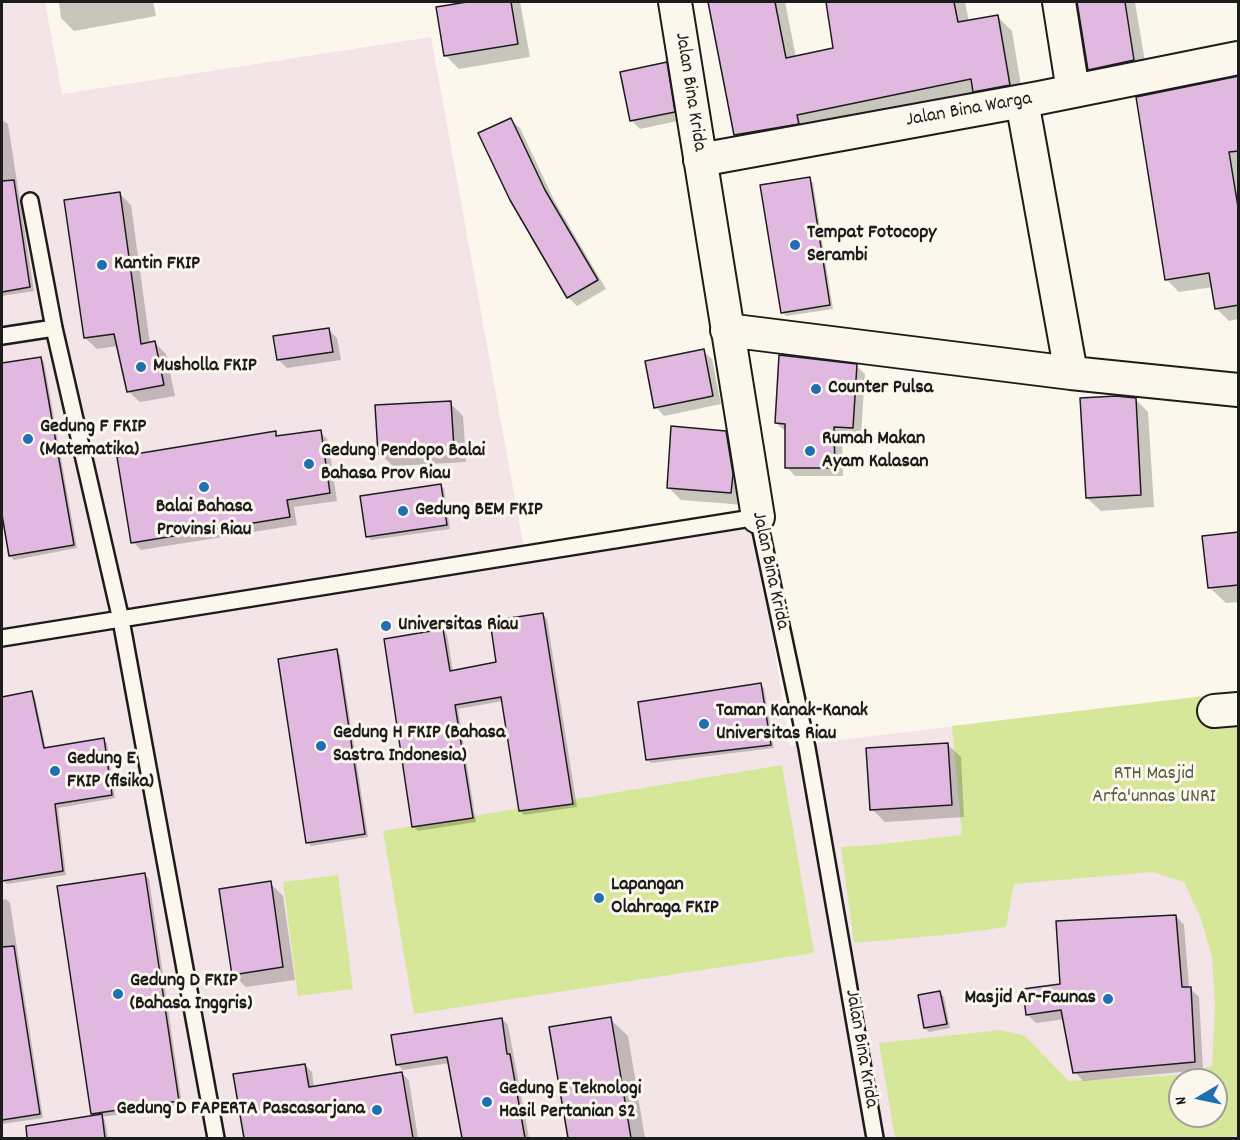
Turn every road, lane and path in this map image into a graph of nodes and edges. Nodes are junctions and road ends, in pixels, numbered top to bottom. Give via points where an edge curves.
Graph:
1 (675, 2) edge
2 (1059, 2) edge
3 (1239, 58) edge
4 (1074, 91) junction
5 (1022, 101) junction
6 (700, 160) junction
7 (30, 201) dead end
8 (54, 328) junction
9 (728, 330) junction
10 (2, 336) edge
11 (1071, 373) junction
12 (1239, 390) edge
13 (758, 517) junction
14 (121, 620) junction
15 (2, 638) edge
16 (216, 1138) edge
17 (875, 1138) edge

1 - 6 street, Jalan Bina Krida
2 - 4 street
3 - 4 street, Jalan Bina Warga
4 - 5 street, Jalan Bina Warga
5 - 6 street, Jalan Bina Warga
5 - 11 street
6 - 9 street, Jalan Bina Krida
7 - 8 lane
8 - 10 lane
8 - 14 lane
9 - 11 street
9 - 13 street, Jalan Bina Krida
11 - 12 street
13 - 14 lane
13 - 17 lane, Jalan Bina Krida via 807,748
14 - 15 lane
14 - 16 lane

